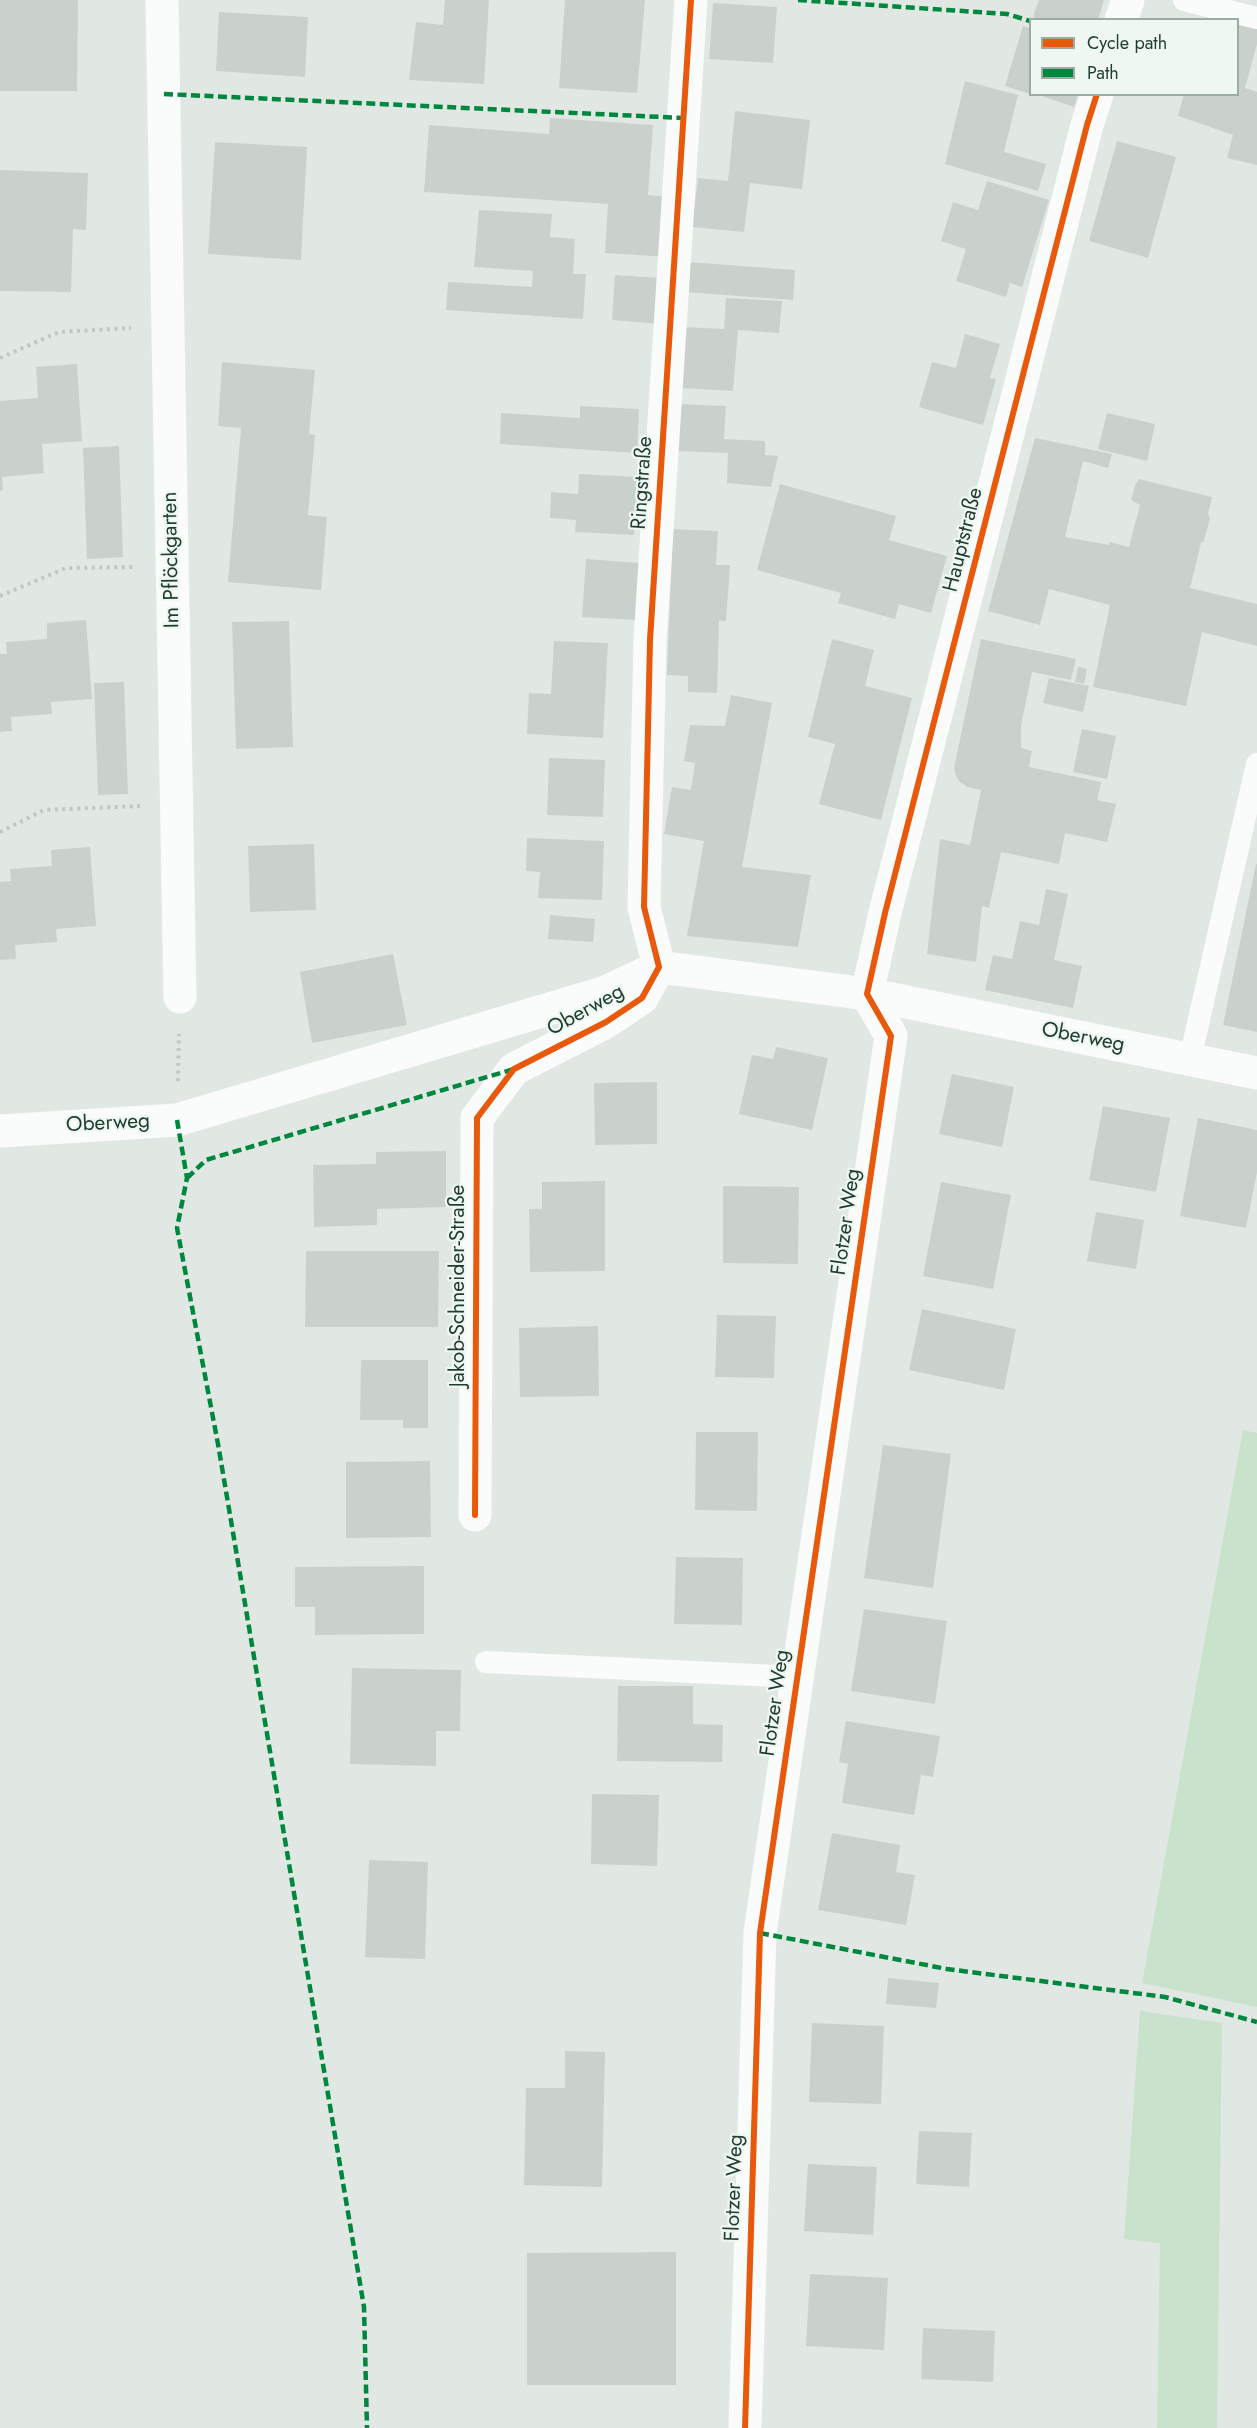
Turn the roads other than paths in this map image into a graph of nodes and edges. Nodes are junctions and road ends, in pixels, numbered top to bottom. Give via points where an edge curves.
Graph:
1 (162, 0) edge
2 (691, 0) edge
3 (1128, 0) edge
4 (1184, 0) edge
5 (1122, 18) edge
6 (1257, 18) edge
7 (1096, 96) edge
8 (1257, 764) edge
9 (659, 967) junction
10 (867, 994) junction
11 (180, 997) road end
12 (1190, 1059) junction
13 (514, 1069) joint
14 (1257, 1074) edge
15 (0, 1131) edge
16 (475, 1515) dead end
17 (486, 1662) dead end
18 (797, 1677) junction
19 (745, 2428) edge

1 - 11 street, Im Pflöckgarten
2 - 9 street, Ringstraße via 650,640 644,907
3 - 5 street
4 - 6 lane
7 - 10 street, Hauptstraße
8 - 12 lane
9 - 10 street, Oberweg
9 - 13 street, Oberweg via 642,998 606,1022
9 - 15 street, Oberweg via 606,992 177,1120
10 - 12 street, Oberweg
10 - 18 street, Flotzer Weg via 891,1036
12 - 14 street, Oberweg
13 - 16 street, Jakob-Schneider-Straße via 477,1118
17 - 18 lane
18 - 19 street, Flotzer Weg via 760,1933

